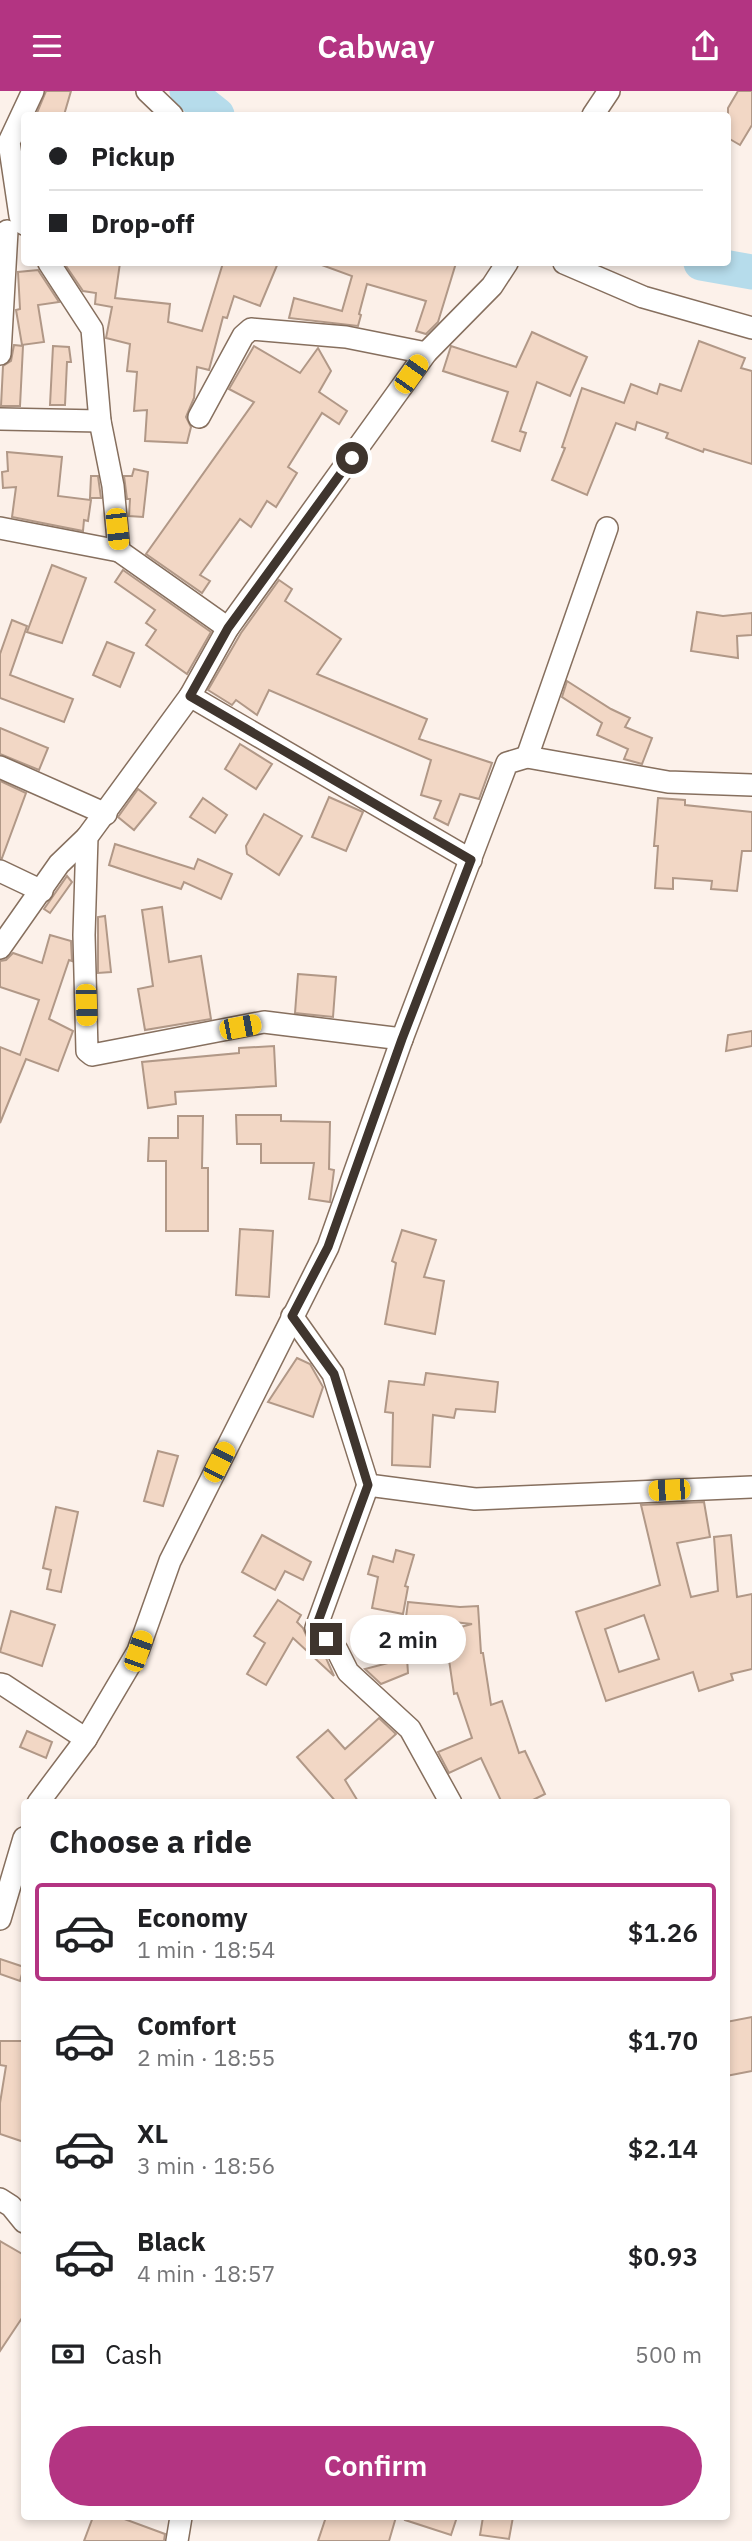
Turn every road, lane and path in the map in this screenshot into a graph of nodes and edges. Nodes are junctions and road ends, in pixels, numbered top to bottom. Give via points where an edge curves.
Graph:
1 (33, 91) edge
2 (147, 91) edge
3 (609, 91) edge
4 (23, 112) edge
5 (169, 112) edge
6 (595, 112) edge
7 (21, 116) edge
8 (16, 227) edge
9 (51, 266) edge
10 (505, 266) edge
11 (571, 266) edge
12 (752, 328) edge
13 (425, 353) junction
14 (0, 354) edge
15 (199, 417) dead end
16 (0, 419) edge
17 (100, 421) junction
18 (0, 528) edge
19 (607, 528) dead end
20 (119, 551) junction
21 (228, 628) junction
22 (190, 696) junction
23 (527, 757) junction
24 (0, 767) edge
25 (752, 785) edge
26 (106, 814) junction
27 (87, 837) junction
28 (471, 860) junction
29 (0, 871) edge
30 (42, 891) junction
31 (0, 948) edge
32 (402, 1039) junction
33 (292, 1316) junction
34 (368, 1485) junction
35 (752, 1487) edge
36 (0, 1685) edge
37 (86, 1739) junction
38 (41, 1799) edge
39 (449, 1799) edge
40 (21, 1848) edge
41 (0, 1919) edge
42 (0, 2199) edge
43 (21, 2218) edge
44 (180, 2520) edge
45 (177, 2541) edge

1 - 4 street
2 - 5 street
3 - 6 street
7 - 8 street via 9,142 20,216
8 - 14 street
9 - 17 street via 92,330
10 - 13 street via 492,286
11 - 12 street via 643,297
13 - 15 street via 346,337 251,329
13 - 21 street
16 - 17 street
17 - 20 street via 113,485
18 - 20 street
19 - 23 street
20 - 21 street
21 - 22 street
22 - 26 street
22 - 28 street
23 - 25 street via 668,782
23 - 28 street via 507,763
24 - 26 street
26 - 27 street
27 - 30 street via 59,864
27 - 32 street via 87,1051 92,1055 264,1022
28 - 32 street
29 - 30 street
30 - 31 street
32 - 33 street via 328,1247
33 - 34 street via 334,1374
33 - 37 street via 170,1561 138,1651
34 - 35 street via 475,1499
34 - 39 street via 316,1627 337,1650 348,1672 410,1729
36 - 37 street
37 - 38 street
40 - 41 street
42 - 43 street
44 - 45 street

